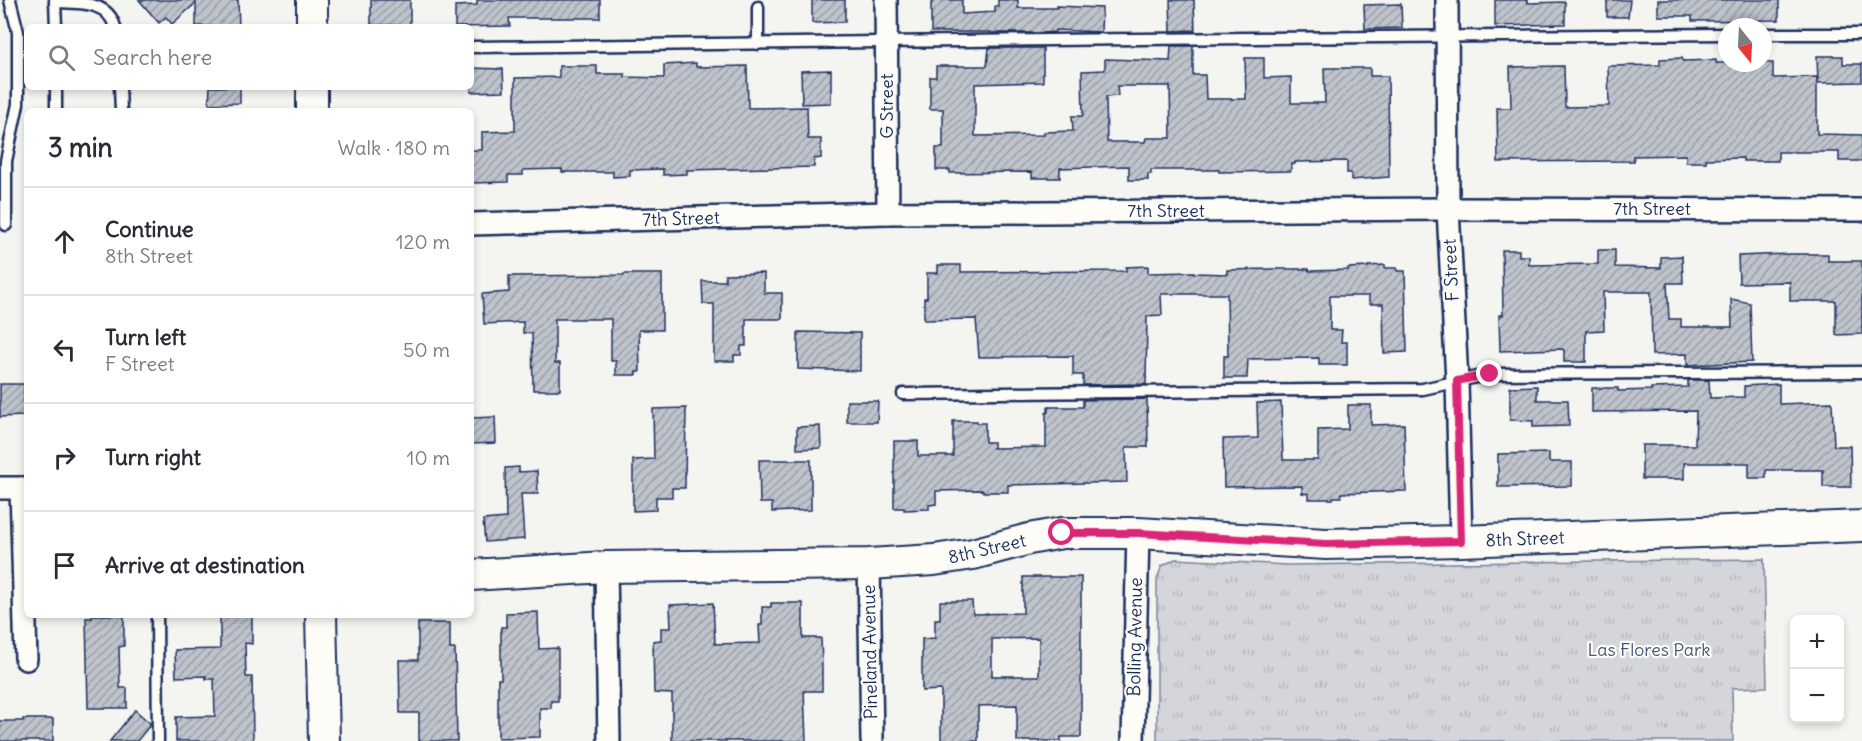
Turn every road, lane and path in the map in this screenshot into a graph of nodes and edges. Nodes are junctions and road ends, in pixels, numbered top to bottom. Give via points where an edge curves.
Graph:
1 (10, 0) edge
2 (312, 0) edge
3 (886, 0) edge
4 (1447, 0) edge
5 (0, 1) edge
6 (55, 1) edge
7 (758, 7) dead end
8 (56, 24) edge
9 (114, 24) edge
10 (312, 24) edge
11 (1718, 34) edge
12 (1772, 34) edge
13 (1862, 34) edge
14 (1447, 35) junction
15 (887, 43) junction
16 (758, 44) junction
17 (474, 46) edge
18 (56, 90) edge
19 (120, 90) edge
20 (312, 90) edge
21 (56, 108) edge
22 (121, 108) edge
23 (312, 108) edge
24 (1448, 209) junction
25 (1862, 210) edge
26 (888, 213) junction
27 (474, 224) edge
28 (6, 225) dead end
29 (1862, 372) edge
30 (1457, 381) junction
31 (903, 394) dead end
32 (0, 488) edge
33 (24, 488) edge
34 (1862, 526) edge
35 (1138, 533) junction
36 (1461, 541) junction
37 (869, 564) junction
38 (606, 567) junction
39 (474, 575) edge
40 (26, 618) edge
41 (157, 618) edge
42 (321, 618) edge
43 (26, 659) dead end
44 (158, 741) edge
45 (324, 741) edge
46 (609, 741) edge
47 (872, 741) edge
48 (1133, 741) edge

1 - 5 lane
1 - 28 lane via 18,32 18,104 6,161
2 - 10 street
3 - 15 street, G Street
4 - 14 street, F Street
6 - 8 lane
6 - 9 lane via 96,5
7 - 16 lane
11 - 14 lane
12 - 13 lane
14 - 15 lane
14 - 24 street, F Street
15 - 16 lane
15 - 26 street, G Street
16 - 17 lane
18 - 21 lane
19 - 22 lane
20 - 23 street
24 - 25 street, 7th Street
24 - 26 street, 7th Street
24 - 30 street, F Street
26 - 27 street, 7th Street
29 - 30 lane via 1490,374
30 - 31 lane via 1423,389
30 - 36 street, F Street
32 - 33 street
34 - 36 street, 8th Street
35 - 36 street, 8th Street via 1326,544
35 - 37 street, 8th Street via 1062,533 934,561
35 - 48 street, Bolling Avenue
37 - 38 street, 8th Street
37 - 47 street, Pineland Avenue
38 - 39 street, 8th Street
38 - 46 street
40 - 43 street
41 - 44 lane
42 - 45 street

